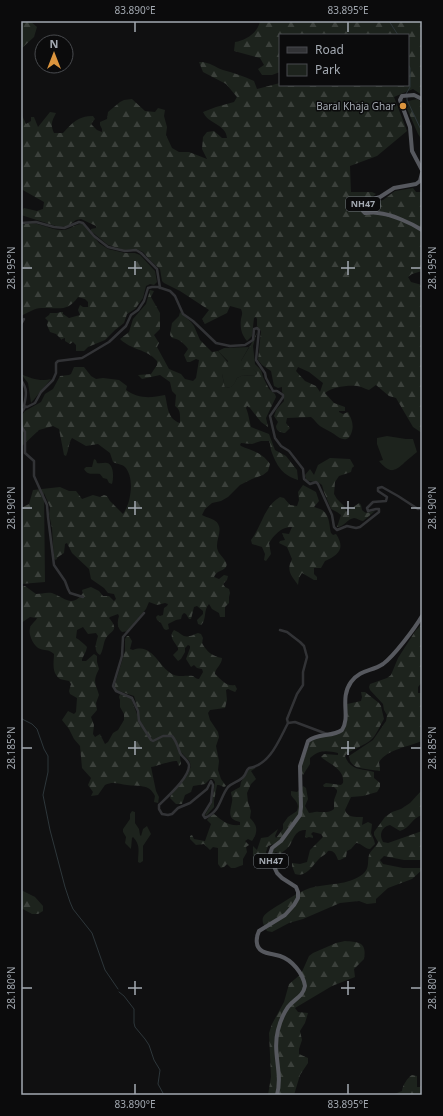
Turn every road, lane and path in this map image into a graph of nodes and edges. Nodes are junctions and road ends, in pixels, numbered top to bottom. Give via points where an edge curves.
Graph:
1 (422, 99) edge
2 (422, 171) edge
3 (21, 223) edge
4 (422, 230) edge
5 (160, 288) junction
6 (24, 319) dead end
7 (21, 324) edge
8 (21, 380) edge
9 (25, 407) junction
10 (21, 414) edge
11 (21, 426) edge
12 (422, 508) edge
13 (83, 597) dead end
14 (144, 613) dead end
15 (422, 616) edge
16 (280, 630) dead end
17 (288, 723) junction
18 (329, 735) junction
19 (277, 1095) edge

1 - 2 highway, NH47 via 409,94 400,97 410,127 412,151
2 - 4 highway, NH47 via 418,183 394,188 380,197 365,202 362,207 365,213 384,214
3 - 5 street via 36,222 64,228 78,222 83,223 108,247 141,253 157,269
5 - 9 street via 148,288 138,310 109,342 82,358 58,361 52,382 41,392 35,403
5 - 12 street via 170,291 183,314 194,321 216,343 230,346 246,345 253,340 254,329 259,330 256,360 273,391 282,394 283,397 270,416 275,438 280,446 289,450 303,469 304,479 310,484 318,484 337,530 347,526 360,527 379,512 379,509 368,511 367,508 373,502 386,501 387,497 378,491 378,488 382,487 418,509
6 - 7 street
8 - 9 street via 26,391
9 - 10 street
11 - 13 street via 25,432 25,454 34,461 34,476 47,505 54,565 70,593
14 - 17 street via 123,637 122,656 113,686 116,691 132,698 139,721 151,740 172,736 188,763 184,777 159,805 162,814 171,815 178,808 189,804 211,781 211,802 204,816 207,817 218,808 234,782 272,752
15 - 18 highway, NH47 via 386,661 362,672 352,681 346,692 343,728
16 - 17 street via 300,642 307,657 303,685 287,719
17 - 18 street via 295,722
18 - 19 highway, NH47 via 316,737 308,742 300,766 300,815 270,852 279,876 297,888 297,900 290,910 262,929 257,937 260,950 289,960 305,984 302,994 286,1010 278,1033

